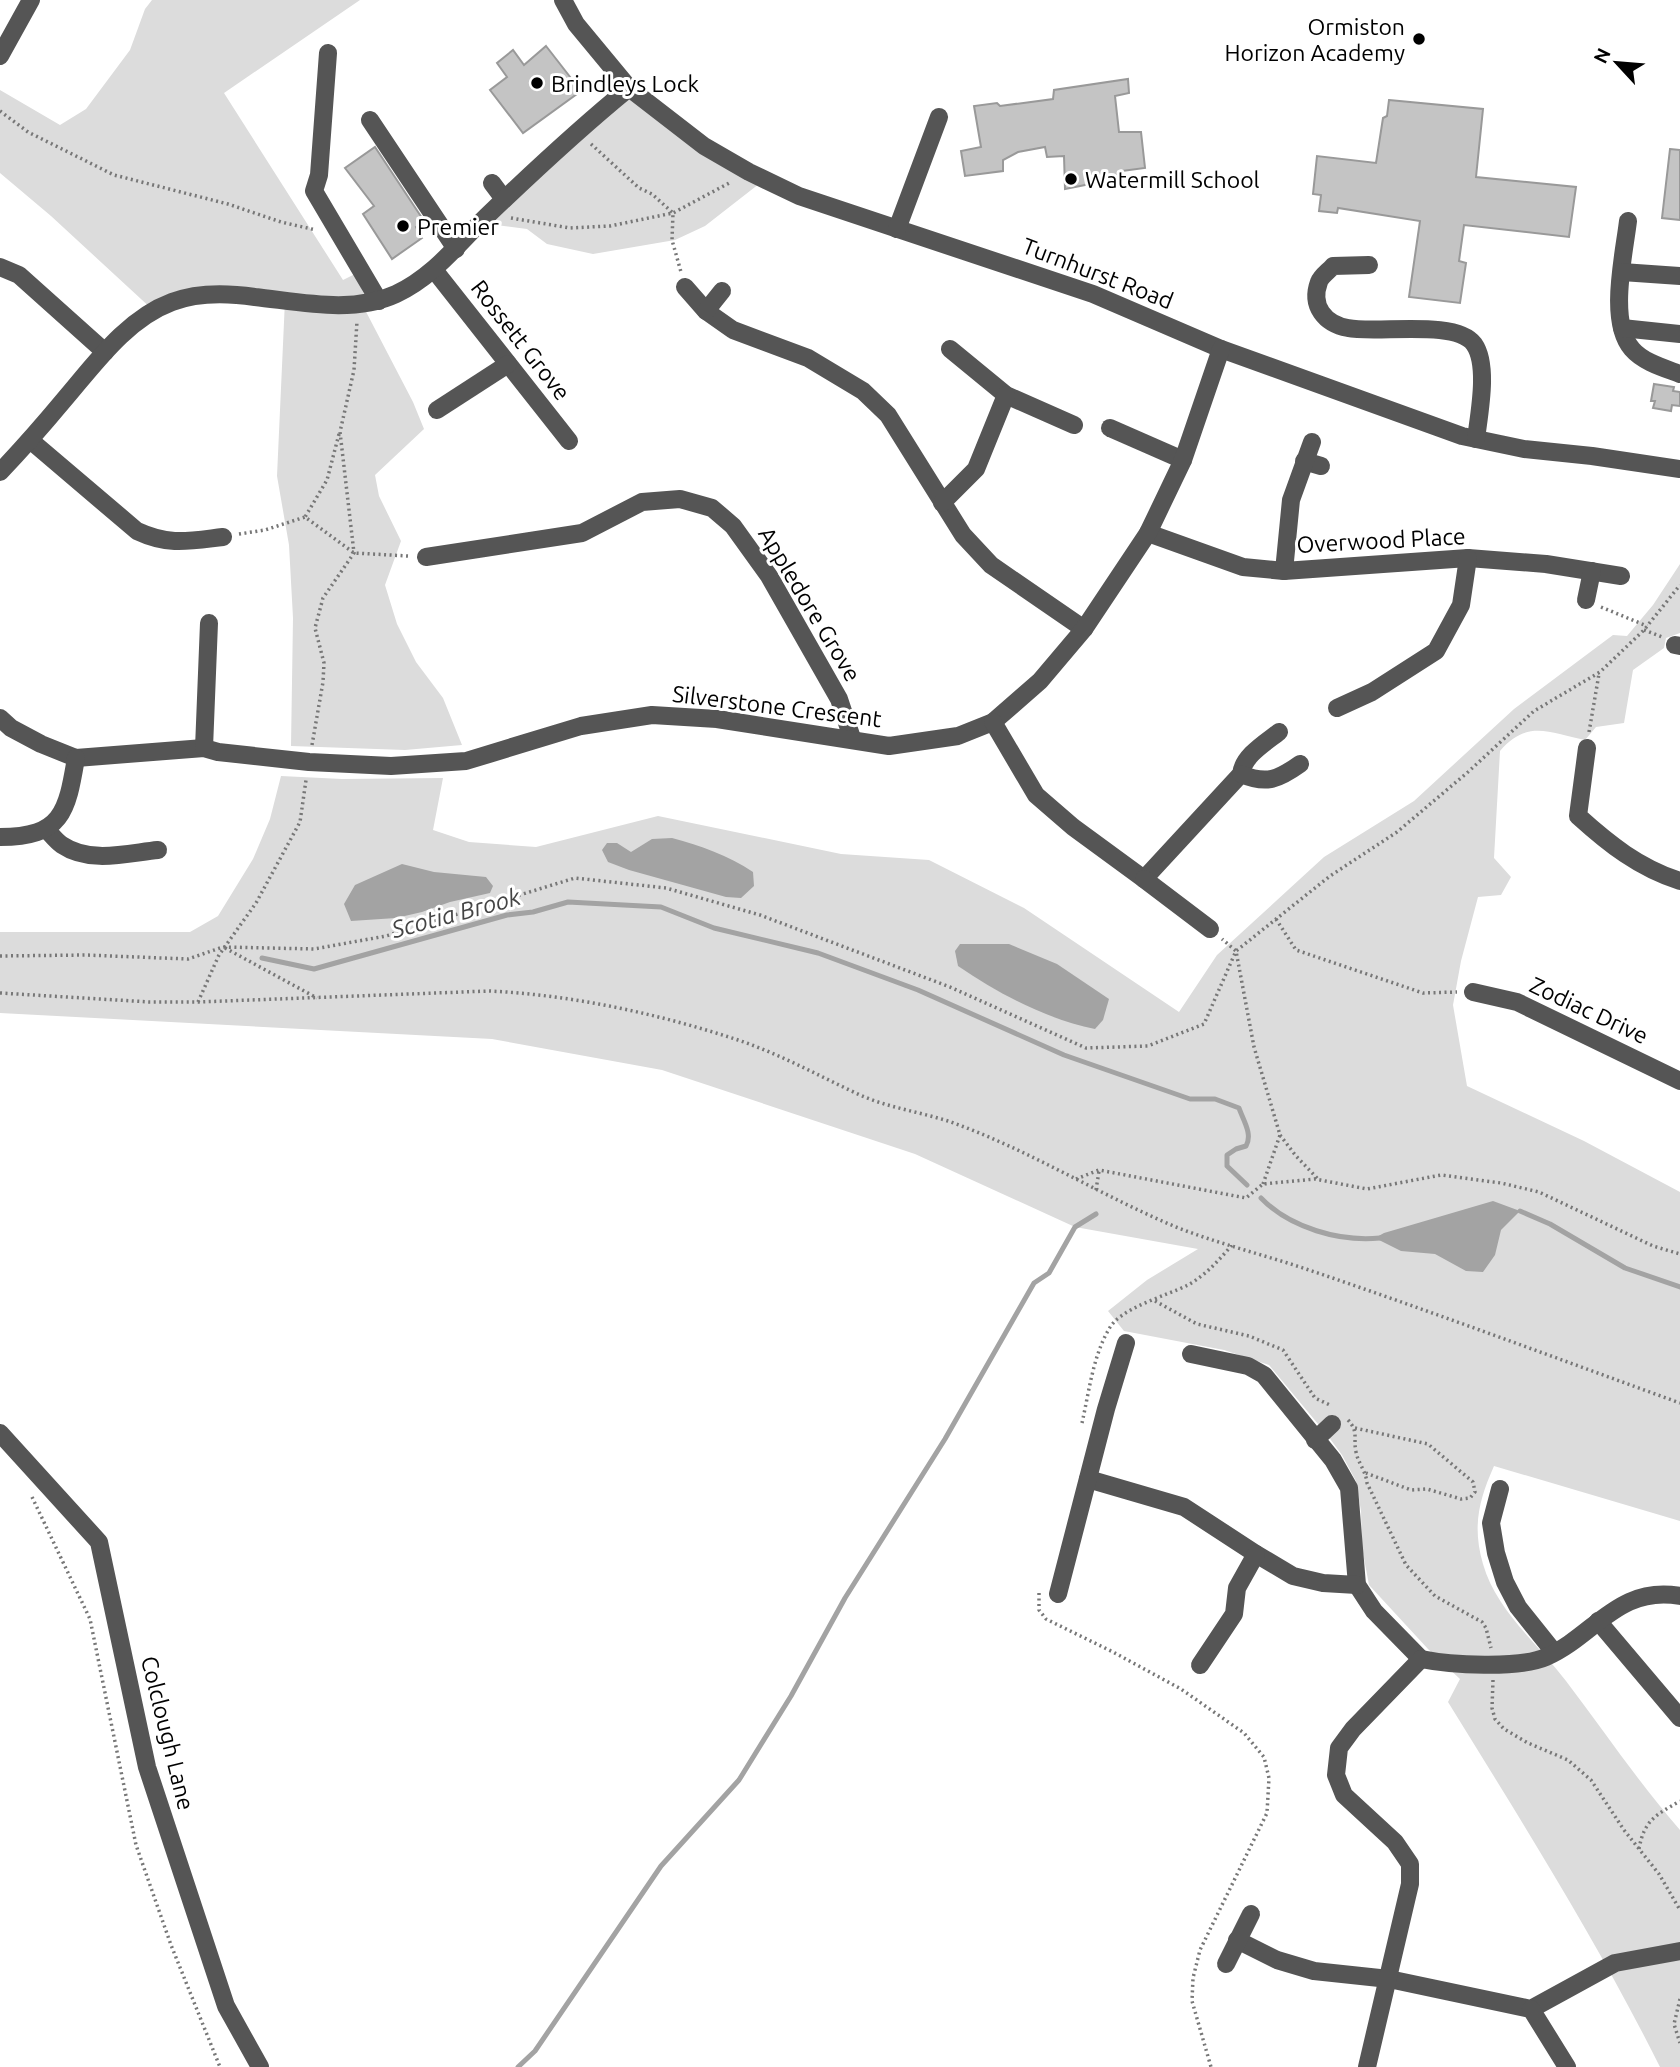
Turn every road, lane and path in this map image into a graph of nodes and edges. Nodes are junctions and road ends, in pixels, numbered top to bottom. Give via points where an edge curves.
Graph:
1 (31, 0) edge
2 (562, 0) edge
3 (328, 53) dead end
4 (0, 56) edge
5 (629, 88) junction
6 (0, 111) edge
7 (939, 117) dead end
8 (370, 120) dead end
9 (576, 131) junction
10 (749, 172) junction
11 (492, 183) dead end
12 (504, 199) junction
13 (673, 213) junction
14 (488, 215) junction
15 (1628, 220) dead end
16 (897, 229) junction
17 (320, 231) dead end
18 (456, 249) junction
19 (1370, 265) dead end
20 (0, 267) edge
21 (435, 271) junction
22 (1622, 272) junction
23 (1680, 276) edge
24 (685, 287) joint
25 (722, 291) dead end
26 (379, 301) junction
27 (358, 304) junction
28 (706, 311) junction
29 (1622, 328) junction
30 (1680, 334) edge
31 (950, 349) dead end
32 (1221, 349) junction
33 (104, 352) junction
34 (508, 364) junction
35 (1680, 374) edge
36 (1006, 395) junction
37 (437, 410) dead end
38 (1074, 425) dead end
39 (1110, 428) dead end
40 (340, 432) junction
41 (1476, 439) junction
42 (30, 440) junction
43 (569, 440) dead end
44 (1312, 442) dead end
45 (1182, 460) junction
46 (1680, 469) edge
47 (0, 472) edge
48 (942, 503) junction
49 (305, 517) junction
50 (1148, 533) junction
51 (223, 537) joint
52 (354, 553) junction
53 (426, 557) joint
54 (1468, 558) junction
55 (1284, 571) junction
56 (1592, 571) junction
57 (1621, 576) dead end
58 (1680, 585) edge
59 (1586, 600) joint
60 (209, 623) dead end
61 (1647, 625) junction
62 (1084, 629) junction
63 (1600, 672) junction
64 (1337, 708) dead end
65 (0, 718) edge
66 (993, 722) junction
67 (1279, 732) dead end
68 (852, 738) junction
69 (204, 748) junction
70 (1587, 748) joint
71 (76, 758) junction
72 (309, 762) junction
73 (1300, 764) dead end
74 (1241, 774) junction
75 (46, 829) junction
76 (0, 837) edge
77 (158, 850) dead end
78 (1144, 879) junction
79 (1680, 881) edge
80 (1276, 919) junction
81 (1210, 929) joint
82 (223, 947) junction
83 (1236, 951) junction
84 (0, 956) edge
85 (1473, 992) joint
86 (0, 993) edge
87 (318, 999) junction
88 (198, 1002) junction
89 (1680, 1081) edge
90 (1280, 1135) junction
91 (1099, 1170) junction
92 (1076, 1179) junction
93 (1319, 1180) junction
94 (1263, 1184) junction
95 (1096, 1190) junction
96 (1232, 1245) junction
97 (1680, 1254) edge
98 (1155, 1301) junction
99 (1126, 1343) dead end
100 (1191, 1354) dead end
101 (1680, 1403) edge
102 (1336, 1415) junction
103 (1082, 1425) dead end
104 (1355, 1428) junction
105 (0, 1433) edge
106 (1315, 1440) junction
107 (1366, 1473) junction
108 (1088, 1479) junction
109 (1500, 1489) dead end
110 (26, 1490) dead end
111 (1256, 1554) junction
112 (1357, 1585) junction
113 (1040, 1588) dead end
114 (1058, 1594) dead end
115 (1680, 1596) edge
116 (1598, 1621) junction
117 (1554, 1652) junction
118 (1421, 1659) junction
119 (1496, 1664) junction
120 (1200, 1665) dead end
121 (1680, 1718) edge
122 (1680, 1801) edge
123 (1639, 1849) junction
124 (1680, 1910) edge
125 (1251, 1914) dead end
126 (1237, 1940) junction
127 (1680, 1951) edge
128 (1226, 1964) dead end
129 (1389, 1979) junction
130 (1680, 1999) edge
131 (1531, 2009) junction
132 (1680, 2043) edge
133 (220, 2067) edge
134 (260, 2067) edge
135 (1211, 2067) edge
136 (1367, 2067) edge
137 (1567, 2067) edge

1 - 4 street
2 - 5 street, Turnhurst Road
3 - 26 street via 314,191
5 - 9 street
5 - 10 street, Turnhurst Road via 705,146
6 - 17 path via 28,132 114,175
7 - 16 street
8 - 18 street
9 - 12 street
9 - 13 path
10 - 13 path
10 - 16 street, Turnhurst Road via 799,196
11 - 12 street
12 - 14 street
13 - 14 path via 610,226 570,228
13 - 24 path via 672,240
14 - 18 street
15 - 22 street
16 - 32 street, Turnhurst Road via 1093,294
18 - 21 street
19 - 41 street via 1333,266 1319,280 1316,304 1326,320 1348,328 1450,331 1472,341 1481,355
20 - 33 street via 19,275
21 - 26 street
21 - 34 street, Rossett Grove
22 - 23 street
22 - 29 street via 1618,316
24 - 28 street
25 - 28 street
26 - 27 street
27 - 33 street via 236,294 183,298 146,315
27 - 40 path via 354,370
28 - 48 street via 733,330 808,358 863,391 888,415
29 - 30 street
29 - 35 street via 1633,350
31 - 36 street
32 - 41 street, Turnhurst Road
32 - 45 street, Silverstone Crescent
33 - 42 street
34 - 37 street
34 - 43 street, Rossett Grove
36 - 38 street
36 - 48 street via 976,469
39 - 45 street
40 - 49 path via 327,480
40 - 52 path
41 - 46 street, Turnhurst Road
42 - 47 street
42 - 51 street via 137,531 179,543
44 - 55 street via 1313,464 1291,500
45 - 50 street, Silverstone Crescent
48 - 62 street via 991,565
49 - 51 path
49 - 52 path
50 - 55 street, Overwood Place via 1243,567
50 - 62 street, Silverstone Crescent
52 - 53 path
52 - 72 path via 323,598 314,628 324,663
53 - 68 street, Appledore Grove via 582,533 642,502 680,499 712,508 733,526 769,576 839,699
54 - 55 street, Overwood Place
54 - 56 street, Overwood Place
54 - 64 street via 1461,605 1436,651 1372,692
56 - 57 street, Overwood Place
56 - 59 street
58 - 61 path
59 - 61 path
60 - 69 street
61 - 63 path
62 - 66 street, Silverstone Crescent via 1040,681
63 - 70 path
63 - 80 path via 1534,711 1397,832
65 - 71 street, Silverstone Crescent via 41,744
66 - 68 street, Silverstone Crescent via 958,736 889,746
66 - 78 street via 1036,795
67 - 74 street via 1253,753
68 - 72 street, Silverstone Crescent via 652,715 581,726 466,761 391,766
69 - 71 street, Silverstone Crescent
69 - 72 street, Silverstone Crescent
70 - 79 street via 1578,816 1631,859
71 - 75 street via 65,809
72 - 82 path via 300,822 256,903
73 - 74 street via 1280,778 1253,779
74 - 78 street
75 - 76 street
75 - 77 street via 61,845 95,856
78 - 81 street
80 - 83 path
80 - 85 path via 1296,950 1423,993
81 - 83 path
82 - 83 path via 314,949 386,936 575,878 666,888 760,915 925,978 1086,1048 1149,1045 1204,1024
82 - 84 path via 188,959
82 - 87 path
82 - 88 path
83 - 90 path via 1254,1047
85 - 89 street, Zodiac Drive via 1517,1002
86 - 88 path
87 - 88 path
87 - 92 path via 448,991 524,993 660,1018 739,1041 862,1096 951,1122
90 - 93 path
90 - 94 path
91 - 92 path
91 - 94 path via 1246,1198
91 - 95 path
92 - 95 path
93 - 94 path
93 - 97 path via 1367,1189 1441,1175 1501,1183 1539,1192 1653,1246
95 - 96 path via 1180,1228
96 - 98 path via 1190,1284
96 - 101 path
98 - 102 path via 1197,1324 1250,1336 1283,1350 1315,1398
98 - 103 path via 1126,1311 1110,1327 1098,1356
99 - 108 street
100 - 106 street via 1257,1369
102 - 104 path
102 - 106 street
104 - 107 path via 1356,1453
104 - 107 path via 1428,1444 1473,1482 1475,1492 1461,1499 1427,1489 1411,1490
105 - 134 street, Colclough Lane via 99,1542 147,1767 226,2006
106 - 112 street via 1349,1488
107 - 119 path via 1406,1565 1436,1596 1482,1622
108 - 111 street via 1184,1507
108 - 114 street
109 - 117 street via 1491,1523 1505,1582 1518,1607
110 - 133 path via 90,1619 136,1844
111 - 112 street via 1293,1576
111 - 120 street via 1237,1588 1234,1614
112 - 118 street via 1374,1611
113 - 135 path via 1039,1610 1046,1619 1181,1689 1244,1733 1264,1757 1269,1778 1267,1813 1200,1950 1193,1978 1192,2001
115 - 116 street via 1634,1599
116 - 117 street
116 - 121 street
117 - 119 street via 1533,1661
118 - 119 street
118 - 129 street via 1353,1728 1339,1748 1336,1775 1344,1795 1395,1842 1410,1864 1410,1884
119 - 123 path via 1492,1689 1495,1719 1528,1743 1568,1760 1591,1780
122 - 123 path via 1646,1825
123 - 124 path
125 - 126 street
126 - 128 street
126 - 129 street via 1277,1960 1314,1971
127 - 131 street via 1615,1964
129 - 131 street
129 - 136 street
130 - 132 path via 1674,2024
131 - 137 street

